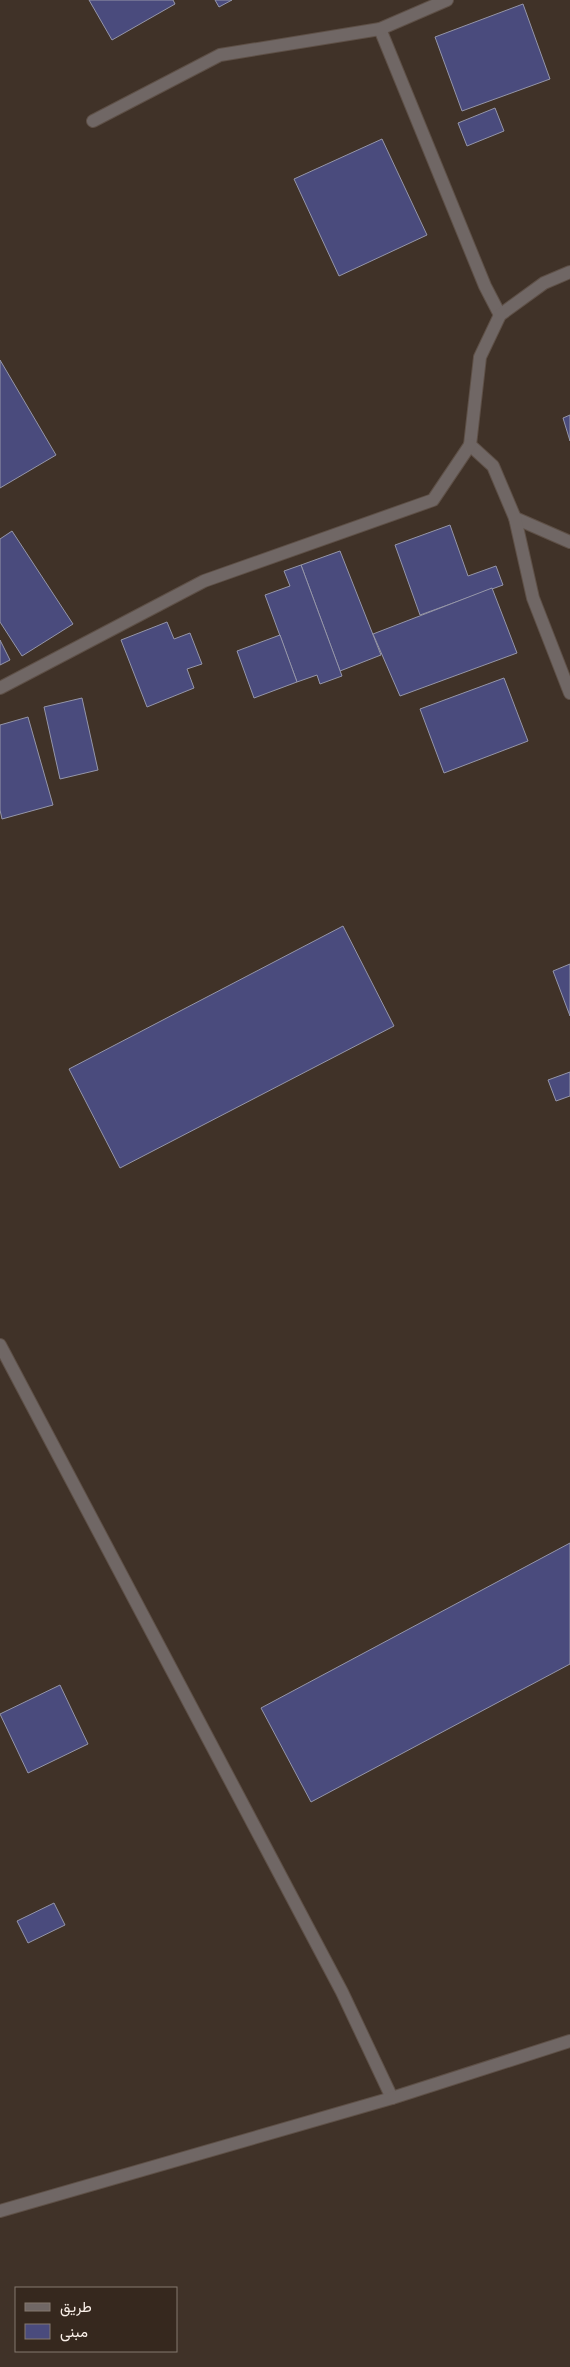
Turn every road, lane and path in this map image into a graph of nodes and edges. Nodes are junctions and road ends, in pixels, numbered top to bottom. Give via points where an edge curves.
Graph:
1 (447, 0) edge
2 (380, 29) junction
3 (93, 121) dead end
4 (570, 272) edge
5 (500, 315) junction
6 (470, 445) junction
7 (515, 518) junction
8 (570, 542) edge
9 (0, 688) edge
10 (570, 693) edge
11 (0, 1345) edge
12 (570, 2041) edge
13 (392, 2098) junction
14 (0, 2211) edge

1 - 2 street
2 - 3 street via 220,55
2 - 5 street via 485,286
4 - 5 street via 544,283
5 - 6 street via 480,357
6 - 7 street via 493,466
6 - 9 street via 433,500 204,581
7 - 8 street
7 - 10 street via 533,598
11 - 13 street via 342,1992
12 - 13 street
13 - 14 street

